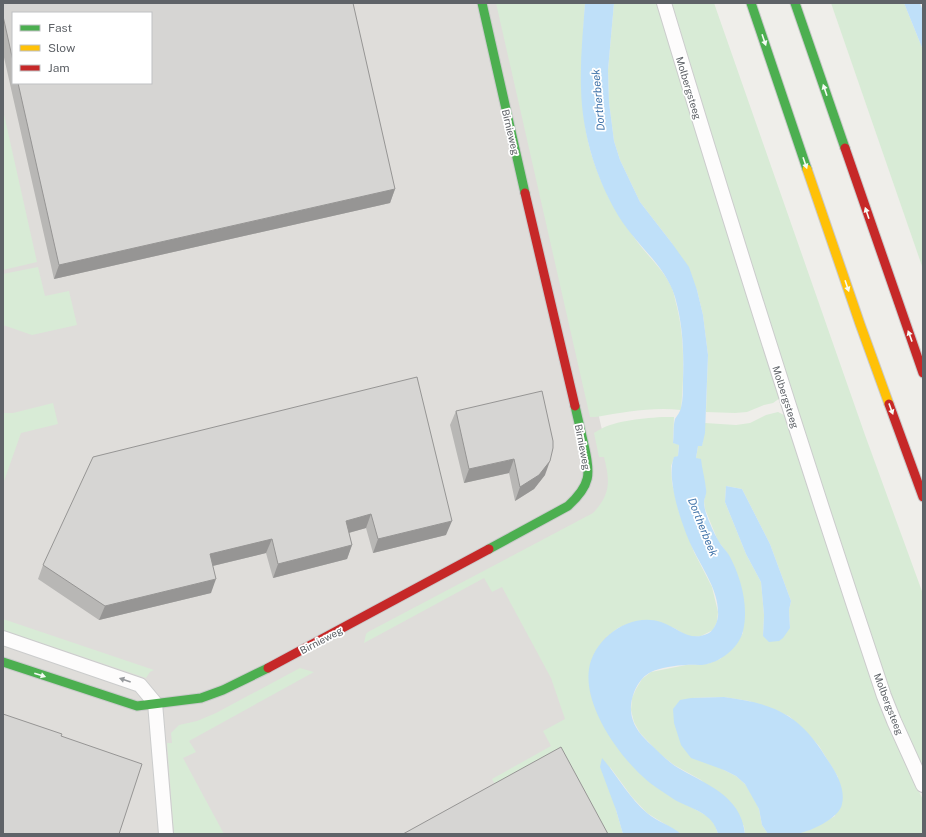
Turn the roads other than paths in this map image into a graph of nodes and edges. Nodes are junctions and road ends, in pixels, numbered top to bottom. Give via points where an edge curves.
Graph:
1 (482, 3) edge
2 (664, 3) edge
3 (751, 3) edge
4 (795, 3) edge
5 (923, 373) edge
6 (923, 498) edge
7 (3, 638) edge
8 (3, 662) edge
9 (155, 702) junction
10 (923, 786) edge
11 (166, 834) edge

1 - 9 main road, Birnieweg via 586,452 589,472 586,484 579,496 568,506 259,673 200,698
2 - 10 street, Molbergsteeg via 824,517 884,696
3 -> 6 main road via 860,324
5 -> 4 main road
9 -> 7 street via 140,685
8 -> 9 main road, Birnieweg via 137,706
9 - 11 street

